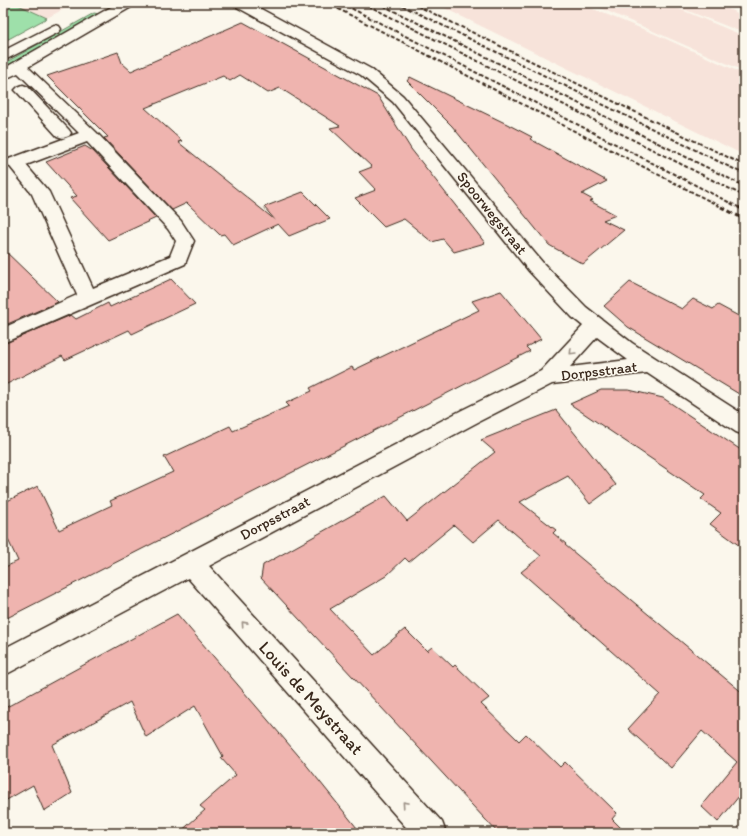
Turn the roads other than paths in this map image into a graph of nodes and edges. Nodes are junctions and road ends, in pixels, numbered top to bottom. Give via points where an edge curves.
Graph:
1 (128, 3) edge
2 (240, 3) edge
3 (98, 4) edge
4 (114, 11) junction
5 (3, 57) edge
6 (10, 71) edge
7 (63, 133) dead end
8 (90, 136) junction
9 (88, 298) junction
10 (596, 325) junction
11 (3, 336) edge
12 (650, 364) junction
13 (548, 377) junction
14 (744, 426) edge
15 (190, 563) junction
16 (3, 663) edge
17 (431, 833) edge

1 - 4 street
2 - 10 street, Spoorwegstraat via 366,72 383,85 398,99 536,267
3 - 4 street
3 - 5 street
4 - 6 street
6 - 7 street
6 - 8 street
8 - 9 street via 15,163 40,192
8 - 9 street via 176,225 185,241 178,260
9 - 11 street
10 - 12 street, Spoorwegstraat via 624,348
10 -> 13 street, Dorpsstraat
12 - 13 street, Dorpsstraat
12 - 14 street, Spoorwegstraat
13 - 15 street, Dorpsstraat
15 - 16 street, Dorpsstraat
17 -> 15 street, Louis de Meystraat

